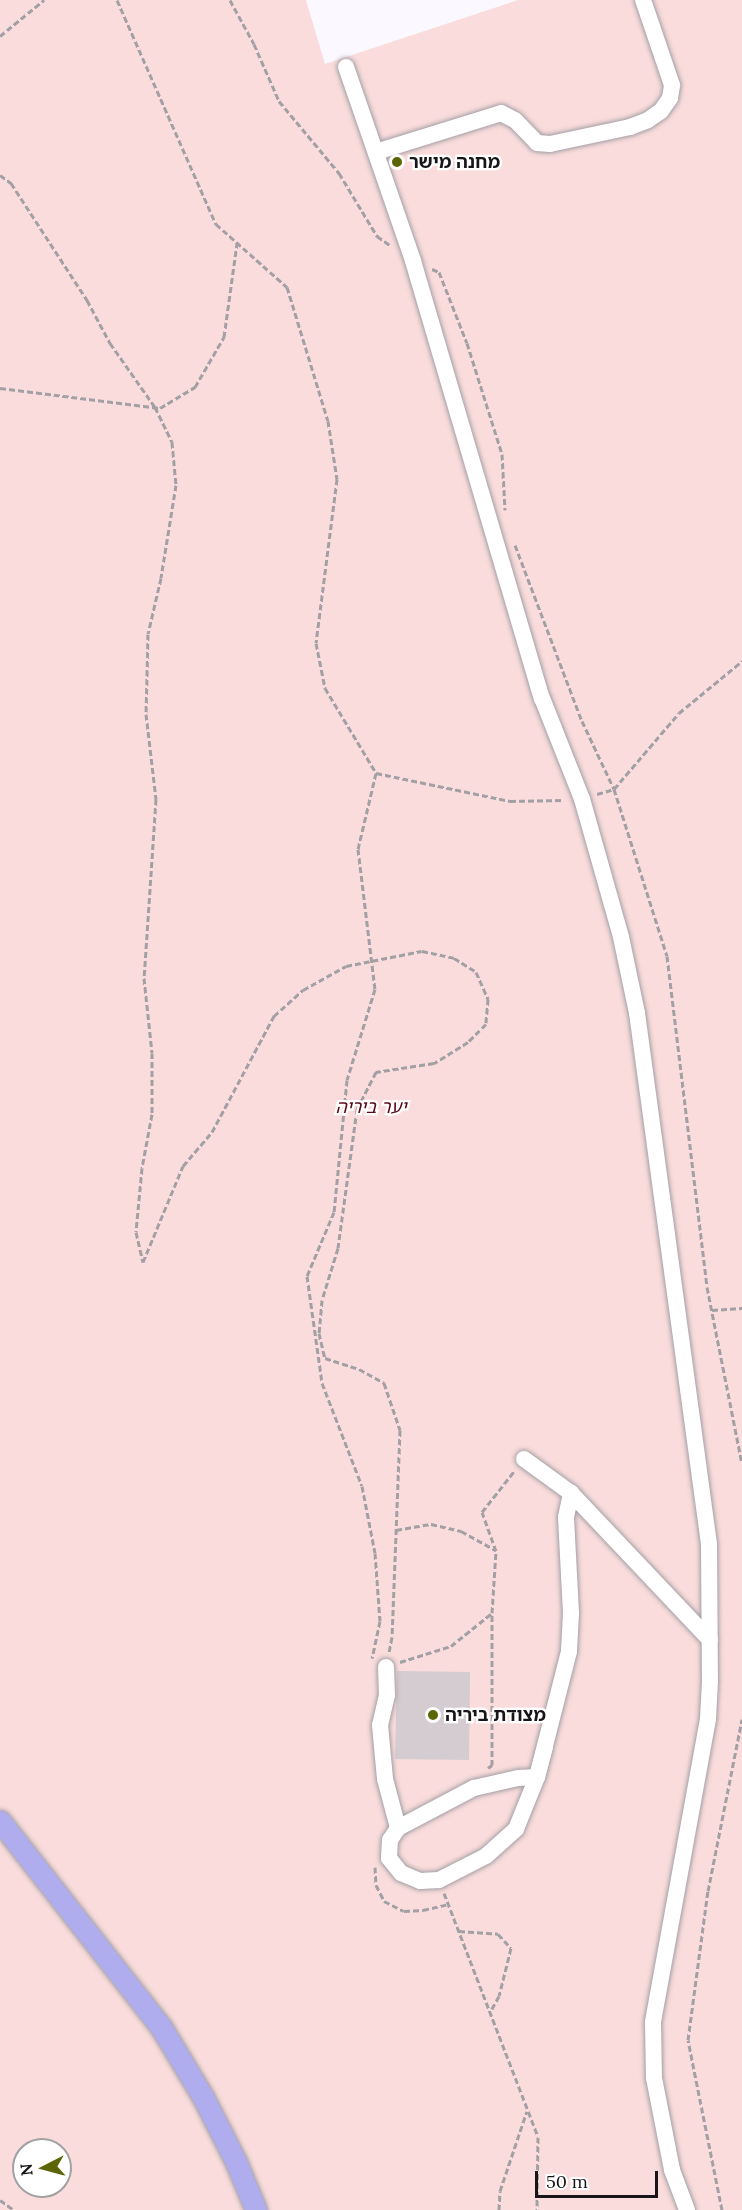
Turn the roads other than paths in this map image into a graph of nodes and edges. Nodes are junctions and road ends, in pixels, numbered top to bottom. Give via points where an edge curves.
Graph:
1 (643, 0) edge
2 (346, 67) dead end
3 (376, 152) junction
4 (524, 1459) road end
5 (571, 1493) junction
6 (710, 1640) junction
7 (386, 1667) road end
8 (545, 1747) dead end
9 (537, 1777) junction
10 (0, 1821) edge
11 (398, 1828) junction
12 (256, 2210) edge
13 (687, 2210) edge

1 - 3 street via 672,85 670,98 648,120 550,144 537,142 501,113
2 - 3 street
3 - 6 street via 413,261 542,698 582,799 621,937 637,1013 709,1544
4 - 5 street
5 - 6 street
5 - 9 street via 566,1528 569,1651
6 - 13 street via 708,1719 653,2022 654,2078 672,2170
7 - 11 street via 387,1695 380,1725 385,1779
8 - 9 street
9 - 11 street via 474,1788
9 - 11 street via 516,1828 486,1856 439,1880 420,1881 401,1873 389,1858 390,1840
10 - 12 main road via 160,2027 203,2097

